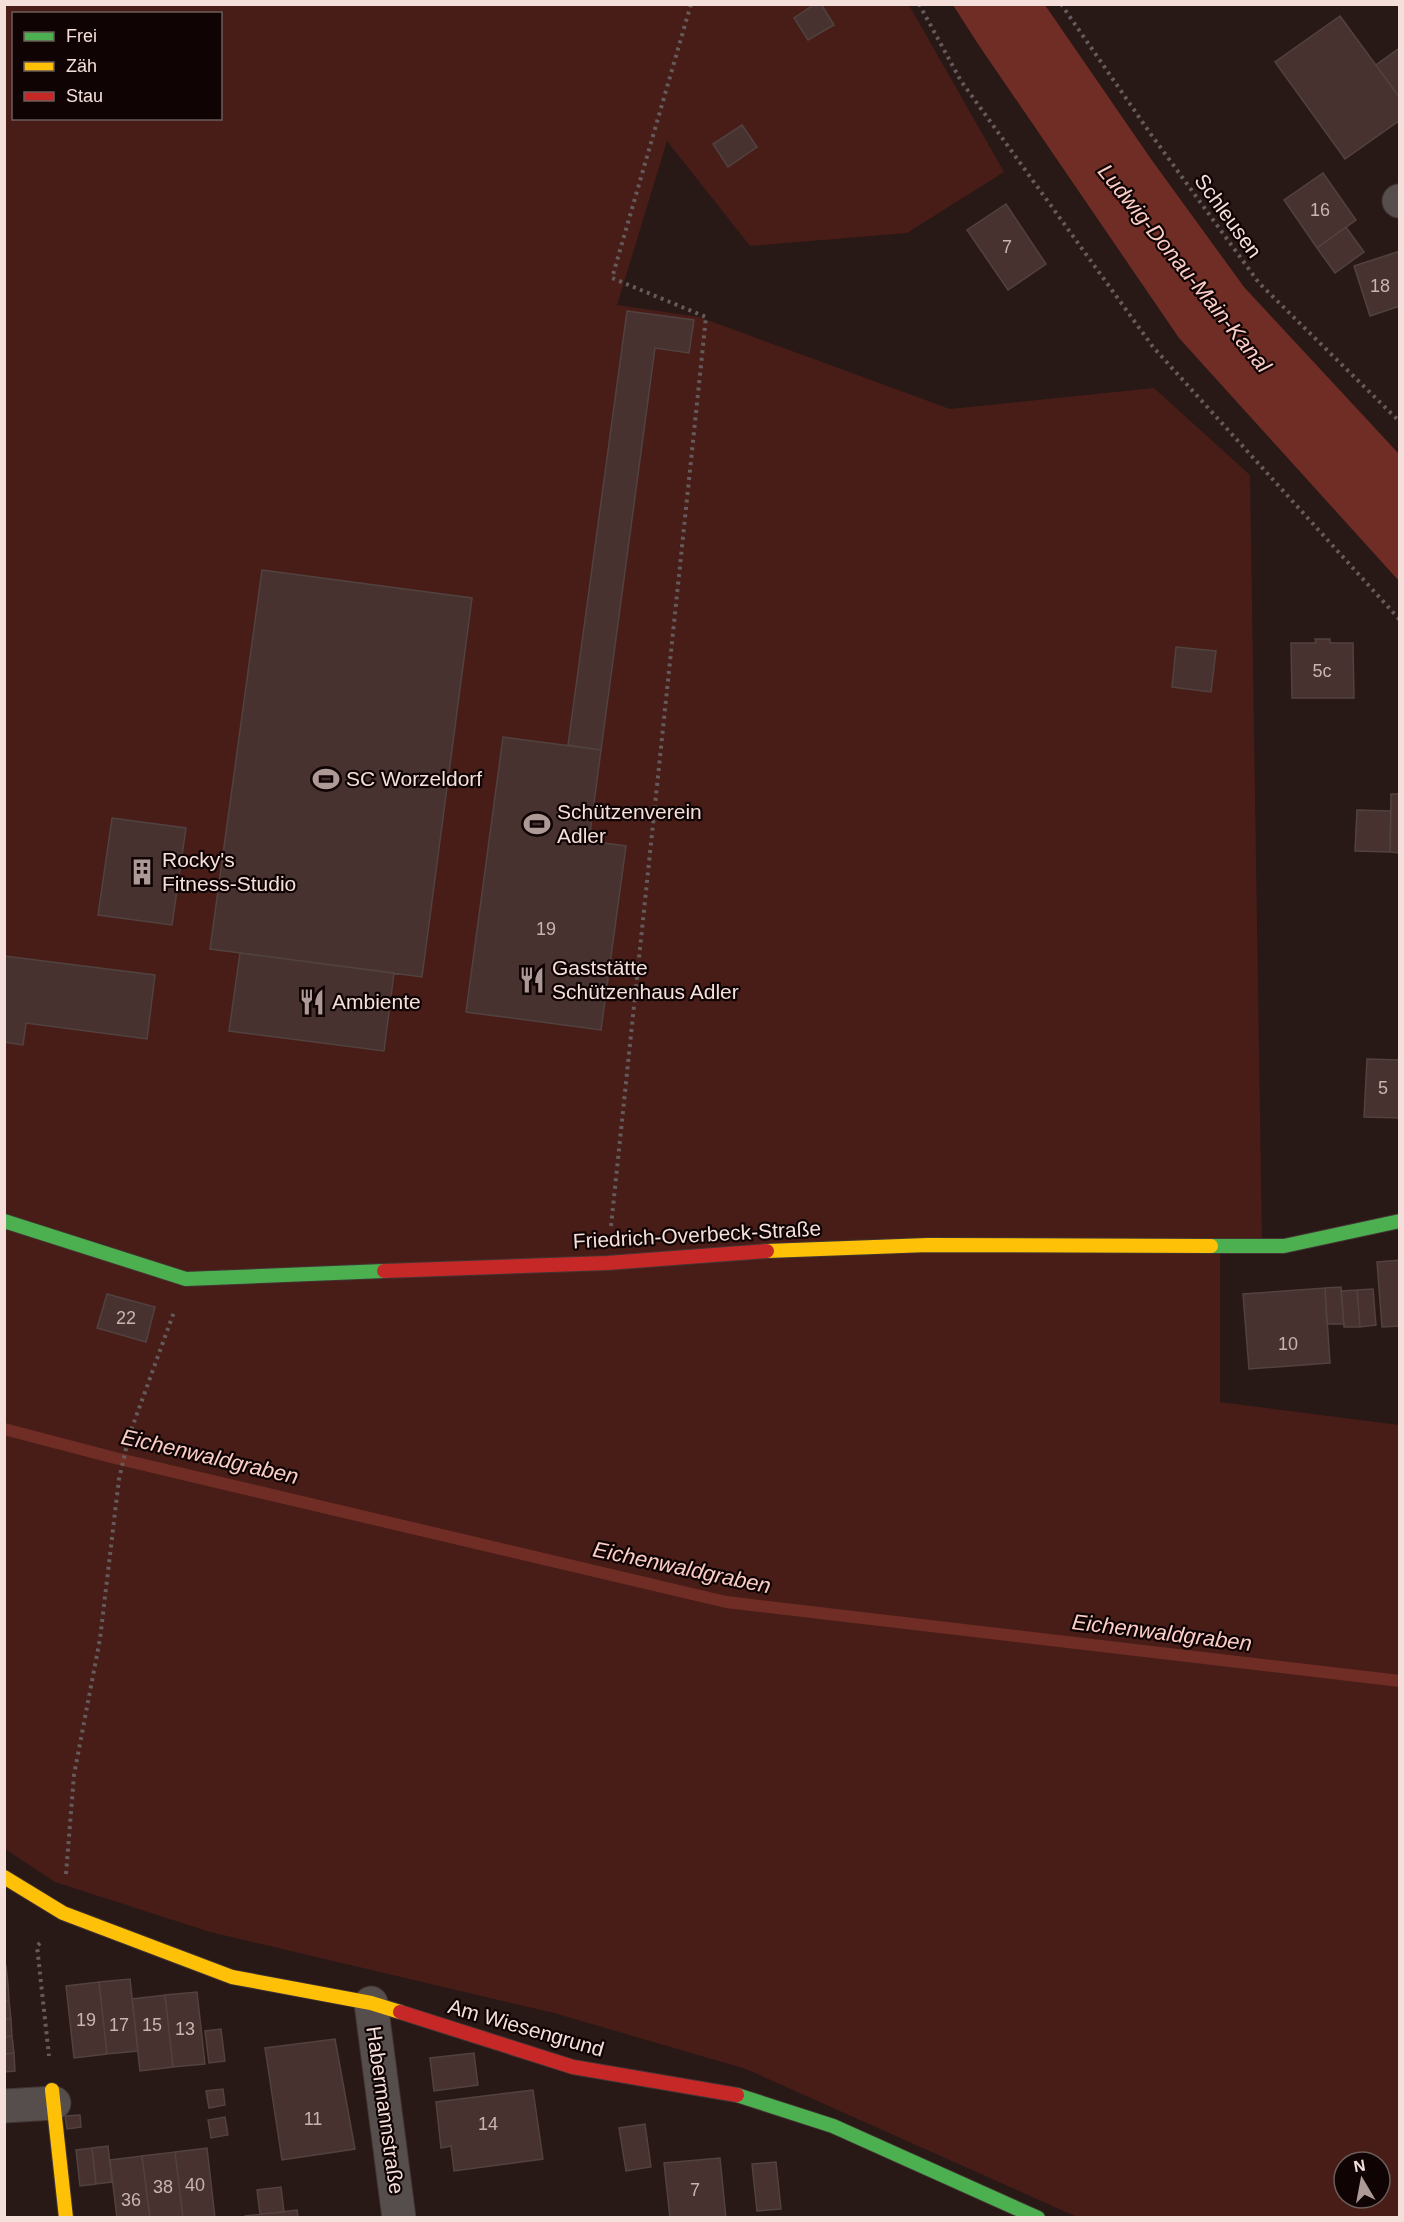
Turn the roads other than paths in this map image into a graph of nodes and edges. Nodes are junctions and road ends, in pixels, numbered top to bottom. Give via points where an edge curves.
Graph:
1 (4, 1221) edge
2 (1400, 1221) edge
3 (4, 1876) edge
4 (370, 2003) junction
5 (53, 2097) joint
6 (4, 2106) edge
7 (66, 2217) edge
8 (399, 2217) edge
9 (1038, 2217) edge

1 - 2 street, Friedrich-Overbeck-Straße via 186,1279 607,1263 765,1251 928,1245 1284,1246
3 - 4 street, Am Wiesengrund via 63,1913 232,1977
4 - 8 street, Habermannstraße
4 - 9 street, Am Wiesengrund via 573,2067 746,2097 833,2126
5 - 6 street
5 - 7 street

